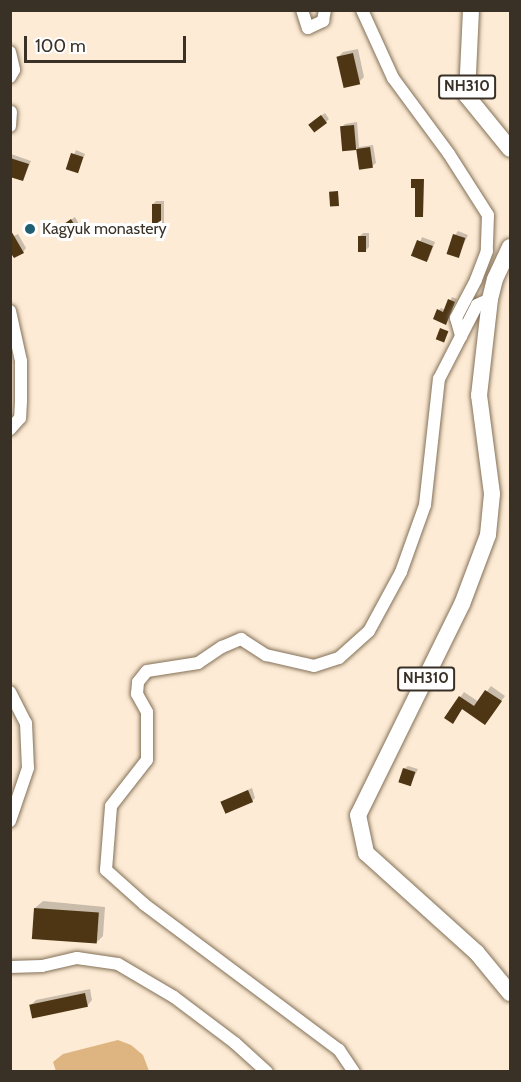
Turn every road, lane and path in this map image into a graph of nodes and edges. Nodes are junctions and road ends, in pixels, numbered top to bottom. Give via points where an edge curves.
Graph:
1 (302, 10) edge
2 (325, 10) edge
3 (362, 10) edge
4 (471, 10) edge
5 (10, 52) edge
6 (10, 77) edge
7 (10, 112) edge
8 (10, 126) edge
9 (510, 149) edge
10 (510, 246) edge
11 (490, 299) junction
12 (10, 311) edge
13 (461, 336) junction
14 (10, 429) edge
15 (10, 692) edge
16 (10, 820) edge
17 (10, 967) edge
18 (510, 993) edge
19 (267, 1071) edge
20 (354, 1071) edge

1 - 2 street via 308,28 323,21
3 - 13 street via 393,78 488,215 487,251 456,318
4 - 9 highway, NH310 via 467,96
5 - 6 street via 14,70
7 - 8 street
10 - 11 highway, NH310
11 - 13 street via 477,305
11 - 18 highway, NH310 via 479,395 492,494 488,535 462,604 358,815 366,853 477,954
12 - 14 street via 21,361 20,418
13 - 20 street via 439,379 425,506 401,572 369,632 339,658 315,666 266,655 241,639 198,663 147,671 138,682 137,694 147,712 147,759 111,806 106,870 144,904 339,1050
15 - 16 street via 26,723 28,768
17 - 19 street via 42,966 77,958 118,964 174,997

